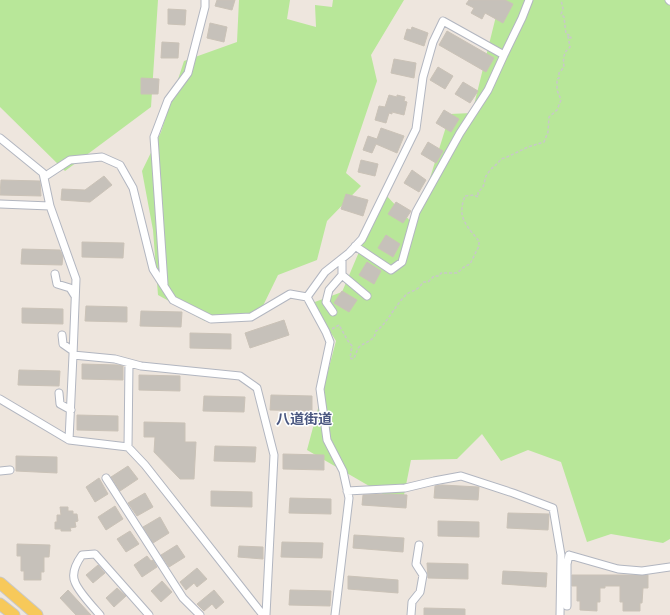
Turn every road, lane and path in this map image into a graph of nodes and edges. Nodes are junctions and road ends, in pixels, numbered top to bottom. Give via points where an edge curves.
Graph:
1 (205, 0) edge
2 (529, 0) edge
3 (561, 0) edge
4 (504, 55) junction
5 (0, 138) edge
6 (44, 177) junction
7 (0, 204) edge
8 (50, 206) junction
9 (355, 246) junction
10 (342, 259) junction
11 (55, 274) dead end
12 (342, 275) junction
13 (164, 286) junction
14 (75, 296) junction
15 (367, 296) dead end
16 (307, 297) junction
17 (332, 312) dead end
18 (326, 332) junction
19 (62, 335) dead end
20 (73, 353) junction
21 (129, 363) junction
22 (59, 393) dead end
23 (0, 399) edge
24 (71, 410) junction
25 (69, 440) junction
26 (128, 447) junction
27 (10, 470) dead end
28 (0, 471) edge
29 (106, 478) dead end
30 (348, 491) junction
31 (419, 545) dead end
32 (670, 567) edge
33 (0, 583) edge
34 (0, 604) edge
35 (567, 606) dead end
36 (14, 615) edge
37 (37, 615) edge
38 (100, 615) edge
39 (149, 615) edge
40 (200, 615) edge
41 (264, 615) edge
42 (335, 615) edge
43 (411, 615) edge
44 (560, 615) edge

1 - 13 street via 188,73 168,100 154,137
2 - 4 street
3 - 18 path via 566,34 571,38 568,36 570,47 565,52 564,67 558,73 557,79 557,90 561,100 557,110 549,117 544,142 501,159 487,174 484,188 478,192 478,197 465,196 461,209 462,216 479,241 470,264 457,274 441,272 439,276 423,282 420,288 406,293 387,322 376,331 371,341 359,348 353,359 350,358 352,346 339,325
4 - 9 street via 488,90 460,133 416,212 402,262 391,270
4 - 9 street via 443,21 433,42 423,77 416,129 362,239
5 - 6 street via 43,173
6 - 8 street
6 - 13 street via 70,160 102,157 120,165 133,188 153,269
7 - 8 street
8 - 14 street via 76,278
9 - 10 street
10 - 12 street
10 - 16 street via 325,272
11 - 14 street via 57,284 70,288
12 - 15 street
12 - 17 street via 329,290 326,302
13 - 16 street via 173,300 212,320 250,317 290,294
14 - 20 street
16 - 18 street
18 - 30 street via 330,342 320,389 327,440 343,471
19 - 20 street via 63,344
20 - 21 street
20 - 24 street
21 - 26 street
21 - 41 street via 240,376 257,388 274,455
22 - 24 street via 60,404
23 - 25 street
24 - 25 street
25 - 26 street
26 - 41 street
27 - 28 street
29 - 40 street via 183,598
30 - 42 street
30 - 44 street via 405,488 461,476 553,508 561,555
31 - 43 street via 416,564 423,575 420,592 412,602
32 - 35 street via 642,571 618,569 569,555
33 - 37 main road
34 - 36 main road
38 - 39 street via 74,581 76,564 82,555 95,554

